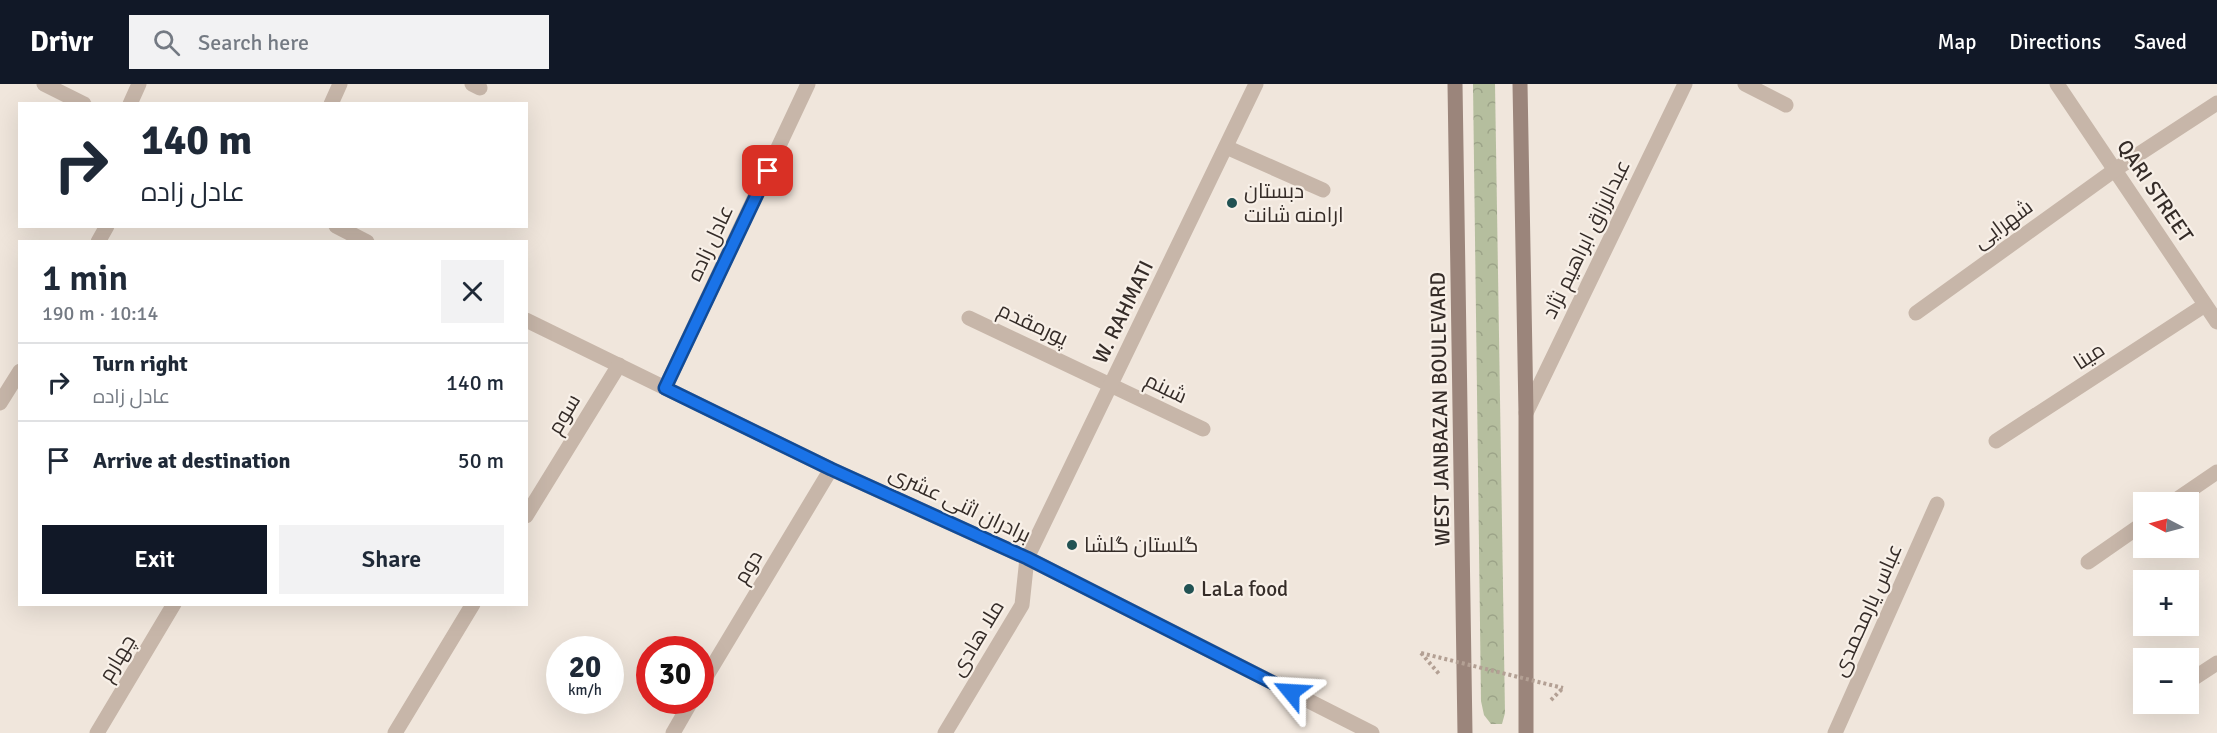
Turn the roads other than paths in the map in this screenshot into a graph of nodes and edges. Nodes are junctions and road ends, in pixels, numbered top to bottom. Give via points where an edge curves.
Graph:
1 (44, 84) edge
2 (139, 84) edge
3 (340, 84) edge
4 (808, 84) edge
5 (1256, 84) edge
6 (1455, 84) edge
7 (1520, 84) edge
8 (1685, 84) edge
9 (1745, 84) edge
10 (2057, 84) edge
11 (80, 102) edge
12 (131, 102) edge
13 (332, 102) edge
14 (2217, 103) edge
15 (1786, 105) dead end
16 (1226, 147) junction
17 (2116, 169) junction
18 (1323, 190) dead end
19 (340, 228) edge
20 (363, 240) edge
21 (2205, 305) junction
22 (1916, 313) dead end
23 (969, 318) dead end
24 (528, 321) edge
25 (2217, 322) edge
26 (619, 365) junction
27 (18, 374) edge
28 (1111, 384) junction
29 (665, 388) junction
30 (0, 403) edge
31 (1526, 413) junction
32 (1203, 429) dead end
33 (1996, 441) dead end
34 (831, 469) junction
35 (2217, 472) edge
36 (2188, 492) edge
37 (1937, 504) dead end
38 (528, 513) edge
39 (2133, 531) edge
40 (1027, 558) junction
41 (2088, 562) dead end
42 (173, 606) edge
43 (472, 606) edge
44 (2217, 663) edge
45 (714, 664) edge
46 (2199, 675) edge
47 (684, 714) edge
48 (97, 733) edge
49 (395, 733) edge
50 (673, 733) edge
51 (945, 733) edge
52 (1372, 733) edge
53 (1465, 733) edge
54 (1526, 733) edge
55 (1835, 733) edge

1 - 11 street
2 - 12 street
3 - 13 street
4 - 29 street, عادل زاده
5 - 16 street, W. RAHMATI
6 - 53 main road, WEST JANBAZAN BOULEVARD
7 - 31 main road
8 - 31 street, عبدالرزاق ابراهیم نژاد
9 - 15 street
10 - 17 street, QARI STREET
14 - 17 street, شهرایی
16 - 18 street
16 - 28 street, W. RAHMATI
17 - 21 street, QARI STREET
17 - 22 street, شهرایی
19 - 20 street
21 - 25 street, QARI STREET
21 - 33 street, مینا
23 - 28 street, پورمقدم
24 - 26 street, برادران اثنی عشری
26 - 29 street, برادران اثنی عشری
26 - 38 street, سوم
27 - 30 street
28 - 32 street, شبنم
28 - 40 street, W. RAHMATI
29 - 34 street, برادران اثنی عشری
31 - 54 main road
34 - 40 street, برادران اثنی عشری
34 - 45 street, دوم
35 - 36 street
37 - 55 street, عباس یارمحمدی
39 - 41 street
40 - 51 street, ملا هادی via 1022,605
40 - 52 street, برادران اثنی عشری
42 - 48 street, چهارم
43 - 49 street
44 - 46 street
47 - 50 street

